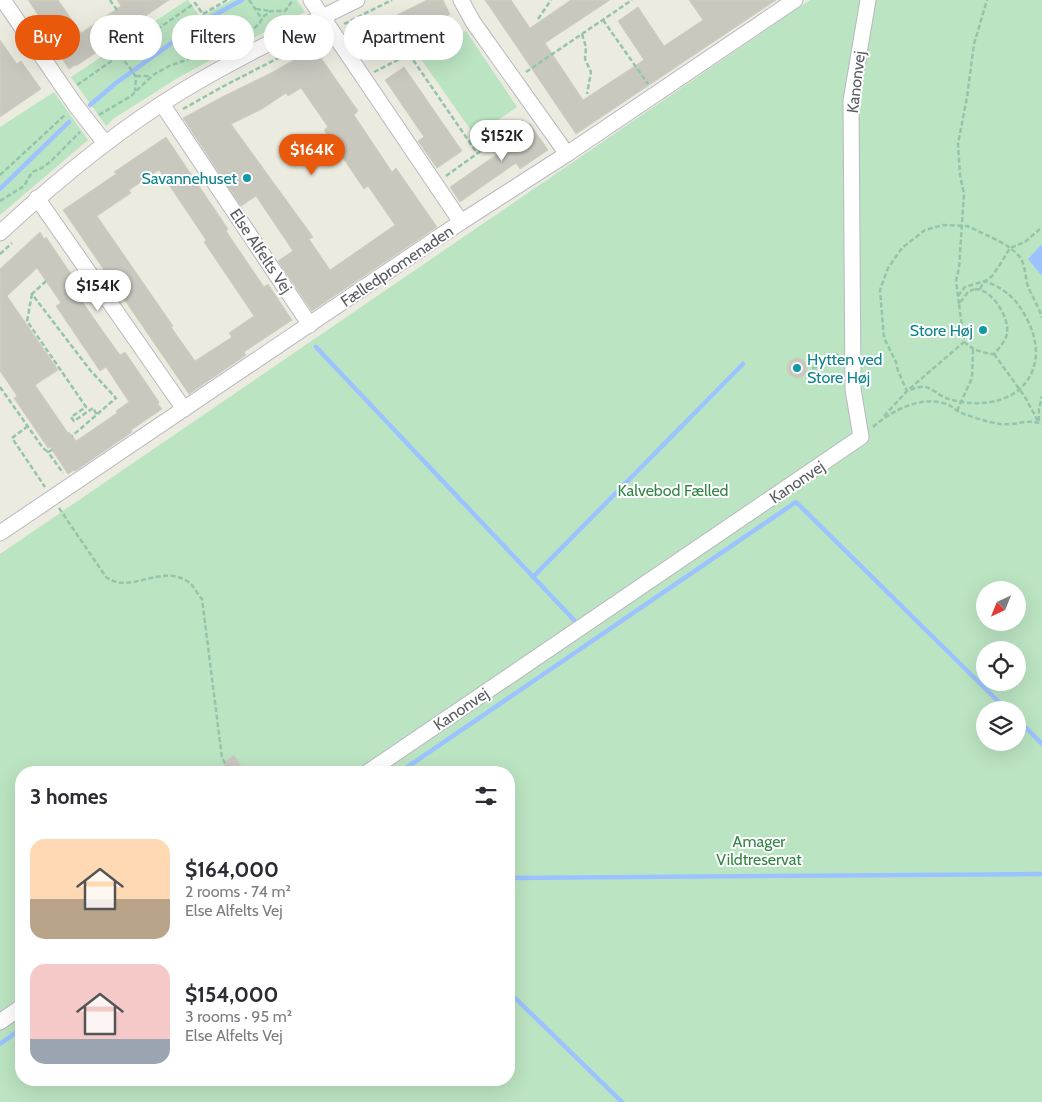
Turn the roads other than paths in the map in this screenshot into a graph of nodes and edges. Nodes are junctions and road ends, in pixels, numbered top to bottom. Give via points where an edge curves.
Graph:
1 (3, 0) edge
2 (311, 0) edge
3 (357, 0) edge
4 (461, 0) edge
5 (794, 0) edge
6 (868, 0) edge
7 (320, 15) edge
8 (328, 15) edge
9 (334, 35) edge
10 (264, 47) edge
11 (162, 104) junction
12 (105, 143) junction
13 (567, 154) junction
14 (37, 198) junction
15 (462, 222) junction
16 (0, 232) edge
17 (310, 324) junction
18 (184, 409) junction
19 (0, 533) edge
20 (377, 766) edge
21 (15, 1011) edge
22 (0, 1022) edge

1 - 12 street
2 - 7 street
3 - 8 street
4 - 13 street
5 - 13 street, Fælledpromenaden
6 - 20 street, Kanonvej via 851,101 853,389 861,438
9 - 15 street
10 - 11 street
11 - 12 street
11 - 17 street, Else Alfelts Vej
12 - 14 street
13 - 15 street, Fælledpromenaden
14 - 16 street
14 - 18 street
15 - 17 street, Fælledpromenaden
17 - 18 street, Fælledpromenaden
18 - 19 street, Fælledpromenaden
21 - 22 street

